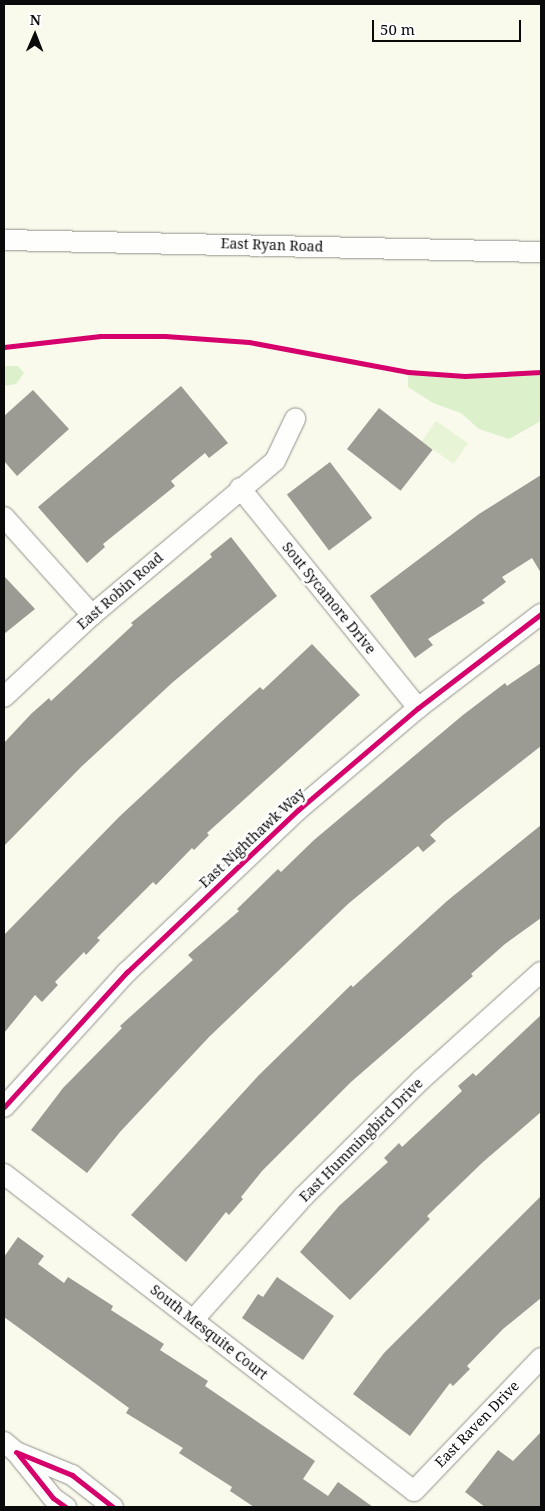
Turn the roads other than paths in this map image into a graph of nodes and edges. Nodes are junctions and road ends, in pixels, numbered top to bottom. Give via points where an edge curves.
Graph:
1 (4, 240) edge
2 (541, 252) edge
3 (295, 419) dead end
4 (240, 488) junction
5 (4, 517) edge
6 (541, 614) edge
7 (92, 615) junction
8 (4, 697) edge
9 (418, 708) junction
10 (541, 972) edge
11 (4, 1107) edge
12 (4, 1174) edge
13 (194, 1319) junction
14 (541, 1358) edge
15 (10, 1448) edge
16 (414, 1491) joint
17 (66, 1507) edge
18 (114, 1507) edge

1 - 2 street, East Ryan Road
3 - 4 street, East Robin Road via 275,461
4 - 7 street, East Robin Road
4 - 9 street, Sout Sycamore Drive
5 - 7 street
6 - 9 street, East Nighthawk Way
7 - 8 street, East Robin Road
9 - 11 street, East Nighthawk Way via 298,810 183,917
10 - 13 street, East Hummingbird Drive via 422,1079 304,1196
12 - 13 street, South Mesquite Court
13 - 16 street, South Mesquite Court
14 - 16 street, East Raven Drive
15 - 17 street via 53,1498
15 - 18 street via 72,1475

